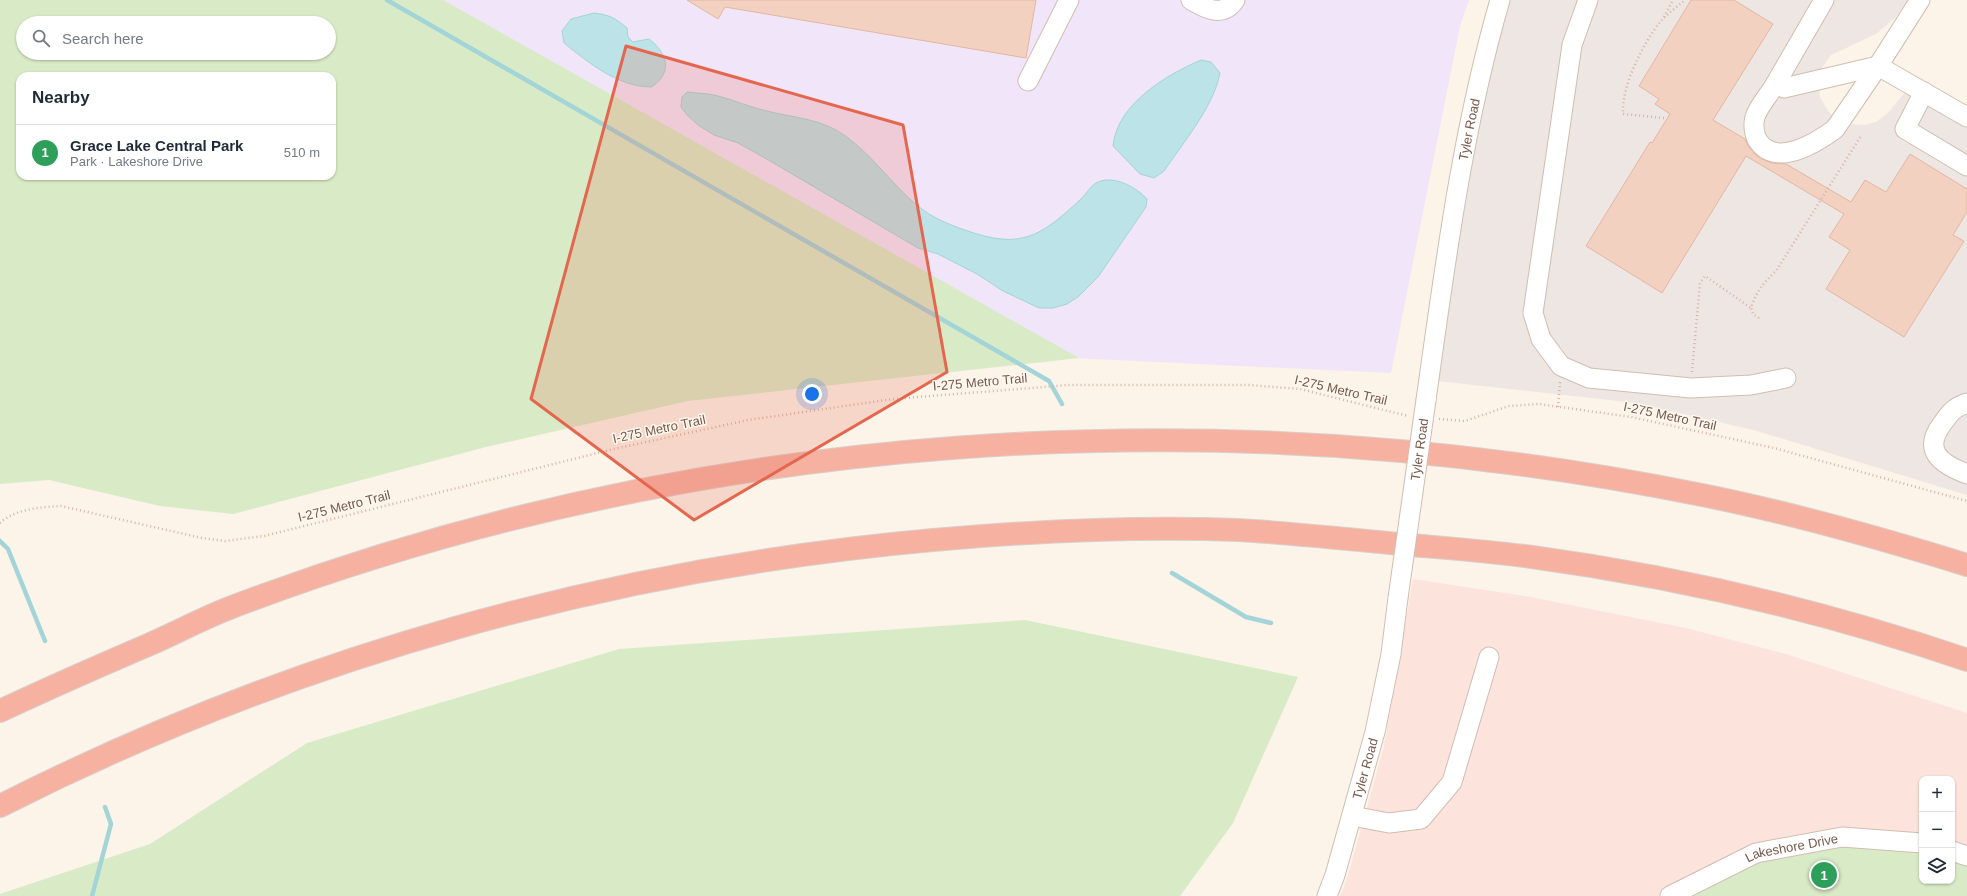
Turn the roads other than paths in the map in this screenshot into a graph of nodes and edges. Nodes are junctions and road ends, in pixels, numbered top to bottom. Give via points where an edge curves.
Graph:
1 (1068, 0) edge
2 (1191, 0) edge
3 (1235, 0) edge
4 (1500, 0) edge
5 (1588, 0) edge
6 (1824, 0) edge
7 (1920, 0) edge
8 (1878, 66) junction
9 (1028, 81) dead end
10 (1776, 83) junction
11 (1924, 92) junction
12 (1967, 116) edge
13 (1967, 166) edge
14 (1786, 378) dead end
15 (1967, 403) edge
16 (1967, 474) edge
17 (1967, 565) edge
18 (1489, 657) dead end
19 (1967, 660) edge
20 (0, 711) edge
21 (0, 806) edge
22 (1352, 816) junction
23 (1919, 843) edge
24 (1955, 852) edge
25 (1967, 856) edge
26 (1327, 896) edge
27 (1670, 896) edge

1 - 9 street
2 - 3 street via 1216,11 1228,7
4 - 22 street, Tyler Road, bridge via 1473,104 1461,166 1391,654 1375,732
5 - 14 street via 1572,45 1533,313 1541,339 1561,366 1589,378 1691,388 1751,385
6 - 10 street
7 - 8 street
8 - 10 street via 1784,88
8 - 10 street via 1835,129 1785,154 1772,152 1761,144 1757,140 1754,128 1755,117
8 - 11 street
11 - 12 street
11 - 13 street via 1905,129
15 - 16 street via 1954,407 1934,435 1933,446 1938,457 1952,468
17 - 20 highway via 1826,524 1703,495 1630,481 1483,459 1328,444 1250,440 1133,440 988,445 862,456 718,475 563,506 475,528 316,577 226,609
18 - 22 street via 1452,782 1421,819 1388,823
19 - 21 highway via 1892,636 1739,596 1620,571 1531,556 1238,530 1109,529 1008,533 855,548 742,563 635,583 487,618 406,642 250,695 77,768
22 - 26 street, Tyler Road
23 - 27 street, Lakeshore Drive via 1842,838 1756,853
24 - 25 street

